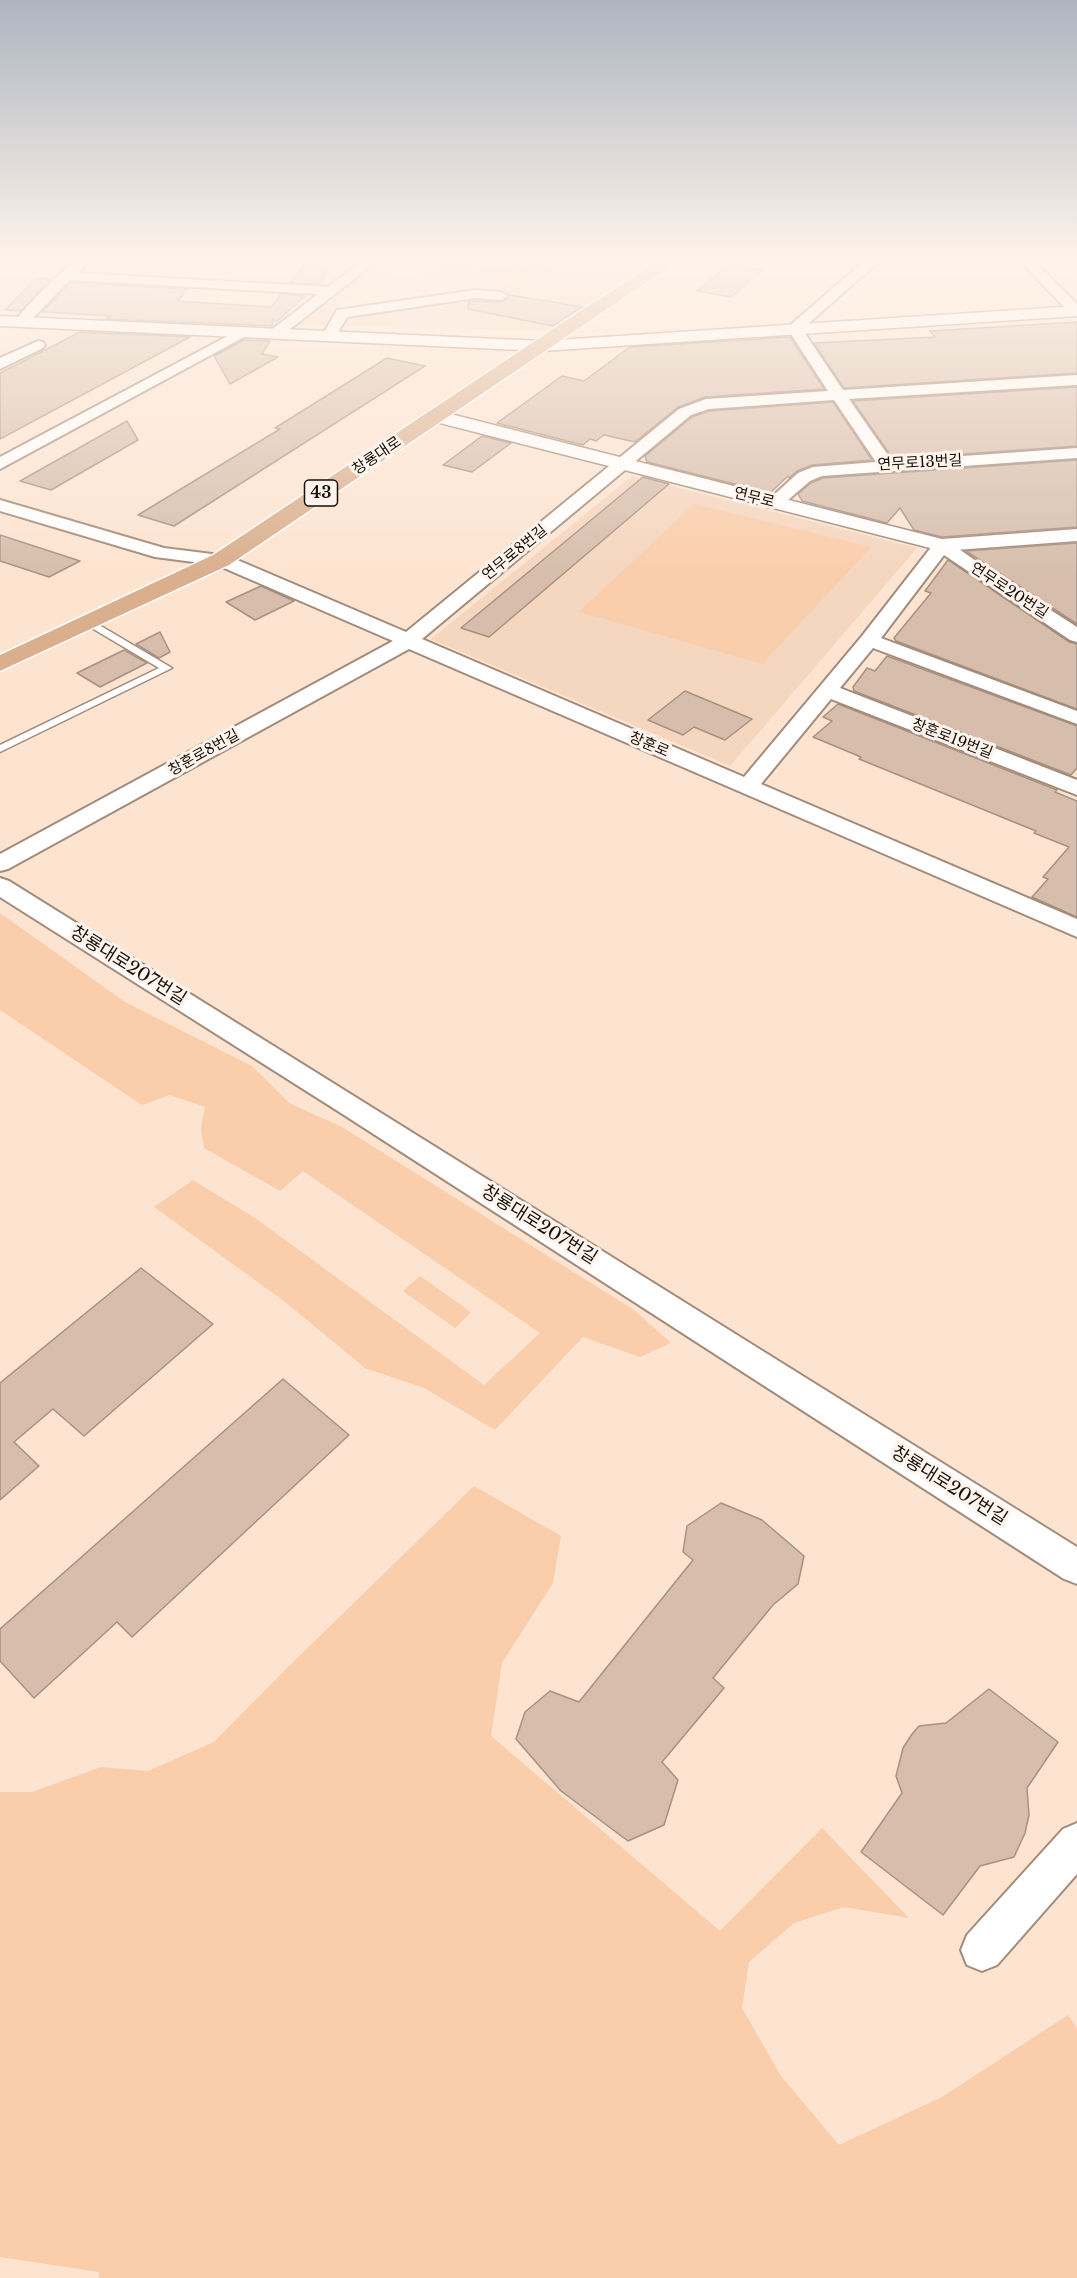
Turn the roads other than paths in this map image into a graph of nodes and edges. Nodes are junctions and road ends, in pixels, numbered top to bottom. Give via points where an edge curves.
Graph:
1 (185, 363) edge
2 (516, 363) edge
3 (817, 363) edge
4 (1077, 380) edge
5 (838, 395) junction
6 (435, 416) junction
7 (1077, 453) edge
8 (0, 464) edge
9 (623, 465) junction
10 (886, 465) junction
11 (774, 503) junction
12 (0, 505) edge
13 (1077, 535) edge
14 (942, 545) junction
15 (221, 561) junction
16 (89, 622) junction
17 (1077, 636) edge
18 (869, 640) junction
19 (408, 642) junction
20 (0, 664) edge
21 (827, 690) junction
22 (1077, 718) edge
23 (0, 749) edge
24 (747, 787) junction
25 (1077, 788) edge
26 (0, 864) edge
27 (0, 886) edge
28 (1077, 929) edge
29 (1077, 1567) edge
30 (1077, 1843) edge
31 (982, 1950) dead end

1 - 8 street
2 - 6 main road, 창룡대로 / 43
3 - 5 street
4 - 5 street, 연무로8번길
5 - 9 street, 연무로8번길 via 706,404 685,412
5 - 10 street
6 - 9 street, 연무로
6 - 15 main road, 창룡대로 / 43
7 - 10 street, 연무로13번길
9 - 11 street, 연무로
9 - 19 street, 연무로8번길
10 - 11 street, 연무로13번길 via 819,471 804,477
11 - 14 street, 연무로
12 - 15 street, 창훈로 via 162,553
13 - 14 street, 연무로
14 - 17 street, 연무로20번길
14 - 18 street
15 - 16 main road, 창룡대로 / 43
15 - 19 street, 창훈로
16 - 20 main road, 창룡대로 / 43
16 - 23 lane via 167,668
18 - 21 street
18 - 22 street
19 - 24 street, 창훈로
19 - 26 street, 창훈로8번길
21 - 24 street
21 - 25 street, 창훈로19번길
24 - 28 street, 창훈로
27 - 29 street, 창룡대로207번길
30 - 31 street

